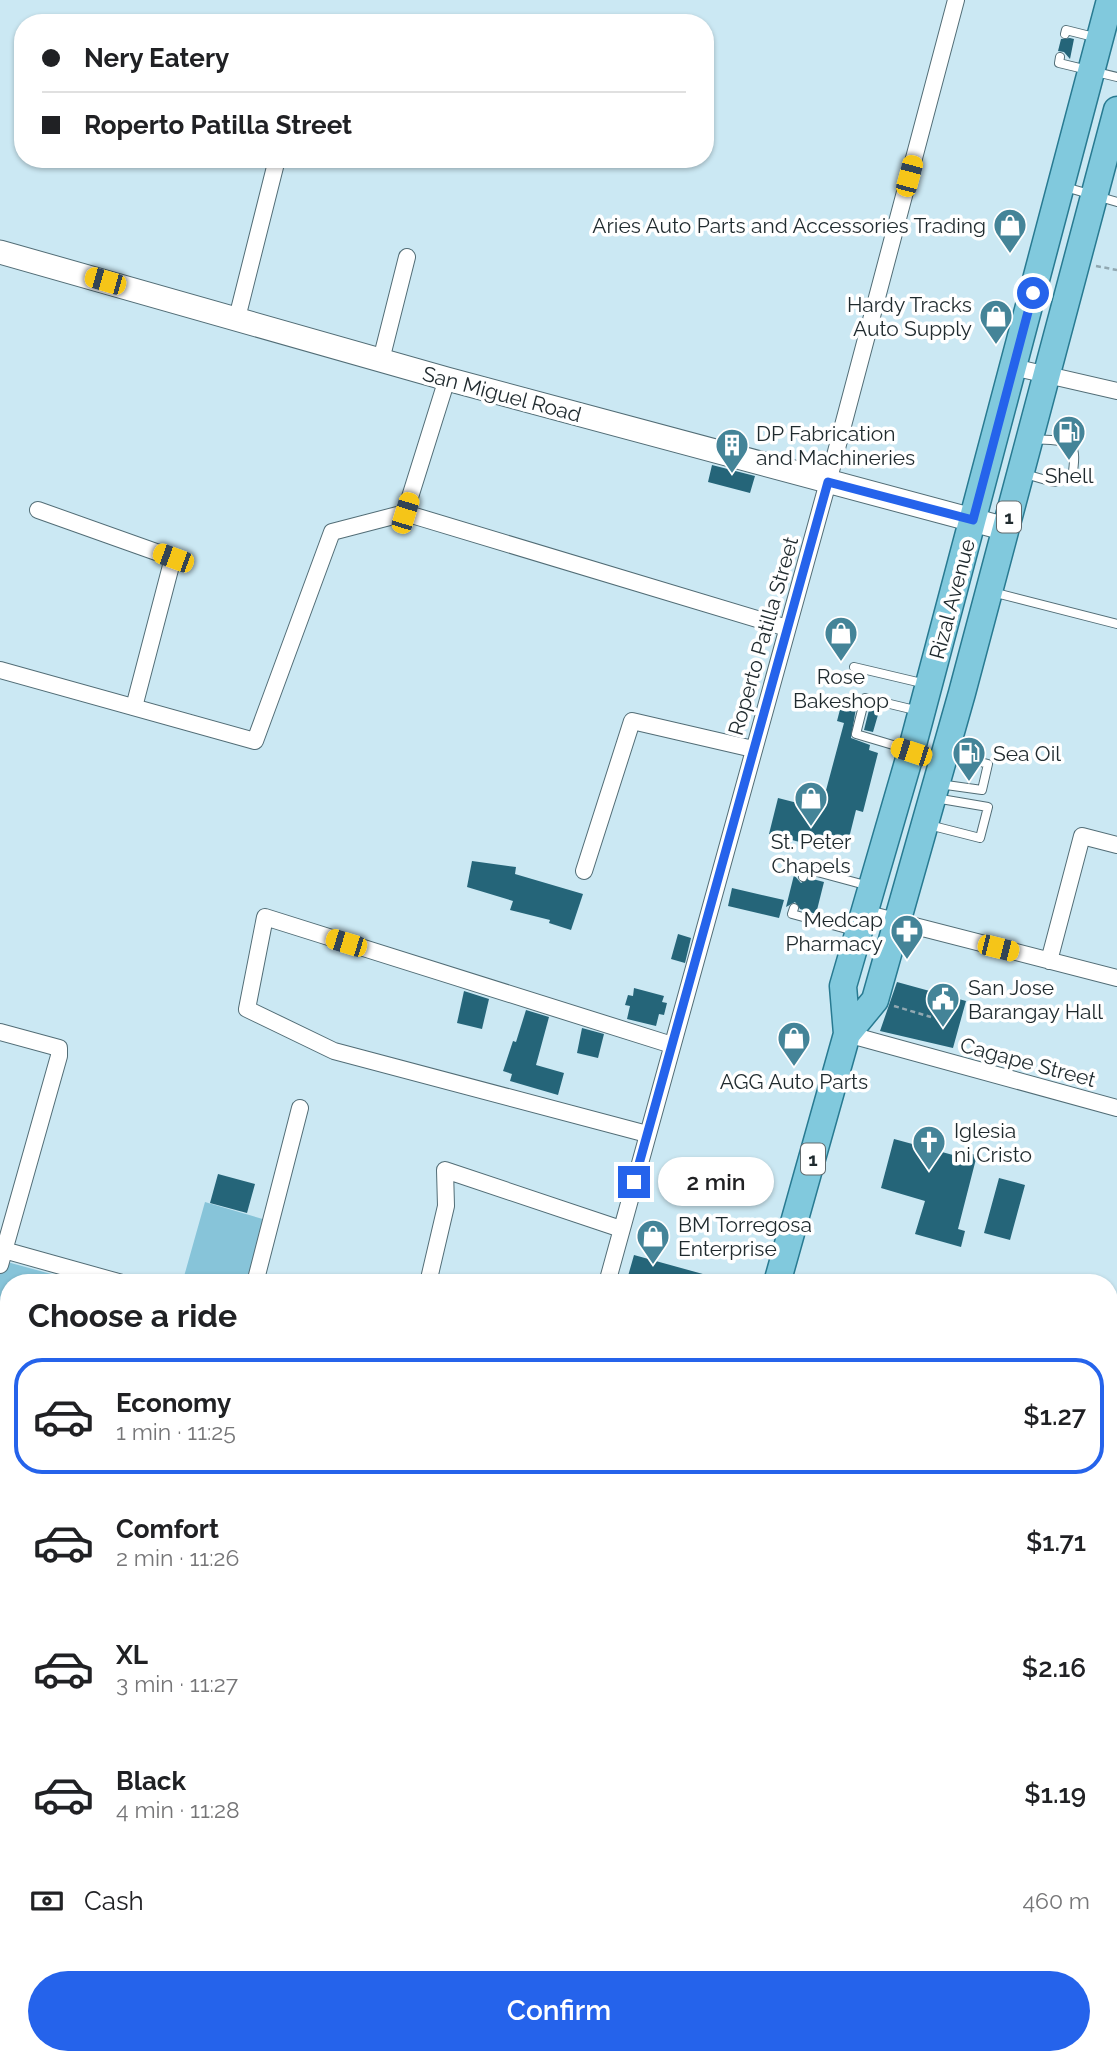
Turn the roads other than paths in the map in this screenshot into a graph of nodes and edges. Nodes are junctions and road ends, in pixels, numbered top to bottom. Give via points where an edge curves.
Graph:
1 (956, 0) edge
2 (1110, 0) edge
3 (1065, 34) dead end
4 (1100, 38) junction
5 (1060, 57) dead end
6 (1104, 74) edge
7 (1117, 110) edge
8 (275, 168) edge
9 (1062, 186) junction
10 (1106, 199) edge
11 (0, 252) edge
12 (407, 257) dead end
13 (237, 318) junction
14 (1026, 320) junction
15 (1058, 329) junction
16 (381, 360) junction
17 (1013, 367) junction
18 (1045, 375) junction
19 (447, 379) junction
20 (1117, 391) edge
21 (1029, 439) junction
22 (1021, 473) junction
23 (828, 482) junction
24 (38, 510) dead end
25 (405, 513) junction
26 (973, 520) junction
27 (1006, 529) junction
28 (989, 592) junction
29 (1117, 624) edge
30 (787, 628) junction
31 (855, 667) dead end
32 (0, 670) edge
33 (929, 685) junction
34 (134, 707) junction
35 (922, 711) junction
36 (753, 749) junction
37 (911, 752) junction
38 (939, 773) junction
39 (925, 824) junction
40 (1117, 845) edge
41 (584, 871) dead end
42 (803, 877) dead end
43 (872, 887) junction
44 (794, 908) dead end
45 (897, 922) junction
46 (861, 923) junction
47 (1049, 961) junction
48 (1117, 978) edge
49 (0, 1032) edge
50 (847, 1034) junction
51 (671, 1045) junction
52 (300, 1108) dead end
53 (1117, 1108) edge
54 (647, 1135) junction
55 (621, 1229) junction
56 (1, 1254) edge
57 (84, 1274) edge
58 (257, 1274) edge
59 (430, 1274) edge
60 (609, 1274) edge
61 (780, 1274) edge

1 - 23 street, Roperto Patilla Street
2 - 4 main road, Rizal Avenue / 1
3 - 4 lane via 1066,30
4 - 6 main road, Rizal Avenue / 1
5 - 6 lane via 1059,63
6 - 9 main road, Rizal Avenue / 1
7 - 10 main road, Rizal Avenue / 1
8 - 13 street
9 - 10 lane
9 - 14 main road, Rizal Avenue / 1
10 - 15 main road, Rizal Avenue / 1
11 - 13 street, San Miguel Road
12 - 16 street
13 - 16 street, San Miguel Road
14 - 15 main road
14 - 17 main road, Rizal Avenue / 1
15 - 18 main road, Rizal Avenue / 1
16 - 19 street, San Miguel Road
17 - 18 street
17 - 26 main road, Rizal Avenue / 1
18 - 20 street
18 - 21 main road, Rizal Avenue / 1
19 - 23 street, San Miguel Road
19 - 25 street
21 - 22 main road, Rizal Avenue / 1
21 - 22 lane via 1074,447 1072,478 1053,482
22 - 27 main road, Rizal Avenue / 1
23 - 26 street, San Miguel Road
23 - 30 street, Roperto Patilla Street
24 - 34 street via 173,558
25 - 30 street
25 - 34 street via 332,532 256,741
26 - 27 street, San Miguel Road
26 - 33 main road, Rizal Avenue / 1
27 - 28 main road, Rizal Avenue / 1
28 - 29 lane
28 - 38 main road, Rizal Avenue / 1
30 - 36 street, Roperto Patilla Street
31 - 33 lane
32 - 34 street
33 - 35 main road, Rizal Avenue / 1
35 - 37 main road, Rizal Avenue / 1
35 - 37 lane via 866,698 856,734
36 - 41 street via 632,721
36 - 51 street, Roperto Patilla Street
37 - 38 lane
37 - 43 main road, Rizal Avenue / 1
38 - 38 lane via 982,790 988,764
38 - 39 main road, Rizal Avenue / 1
38 - 39 lane via 988,807 980,838
39 - 45 main road, Rizal Avenue / 1
40 - 47 street via 1082,835
42 - 43 lane via 806,869
43 - 46 main road, Rizal Avenue / 1
44 - 46 lane via 792,914
45 - 46 street
45 - 47 street
45 - 50 main road, Rizal Avenue / 1 via 875,1000
46 - 50 main road, Rizal Avenue / 1 via 843,986
47 - 48 street
49 - 56 street via 59,1048
50 - 53 street, Cagape Street
50 - 61 main road, Rizal Avenue / 1
51 - 54 street, Roperto Patilla Street
51 - 54 street via 265,917 247,1009 334,1051
52 - 58 street
54 - 55 street, Roperto Patilla Street
55 - 59 street via 445,1170 446,1206
55 - 60 street, Roperto Patilla Street
56 - 57 street

